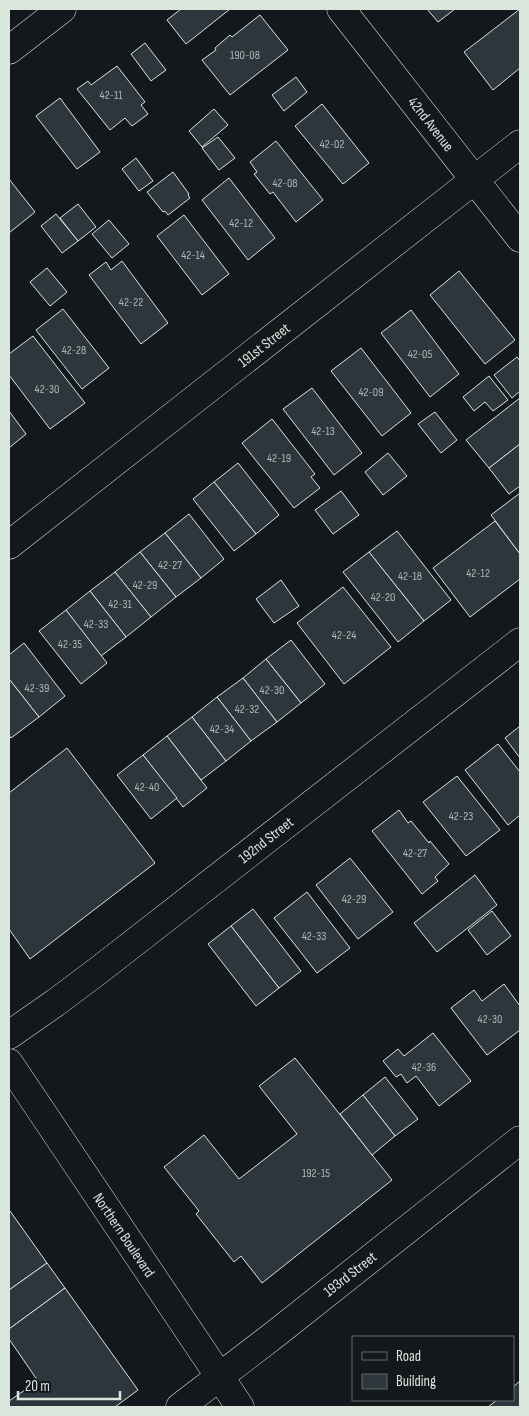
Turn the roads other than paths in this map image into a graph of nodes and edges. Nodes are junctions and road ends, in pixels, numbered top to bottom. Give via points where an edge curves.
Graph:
1 (62, 9) edge
2 (341, 9) edge
3 (9, 50) edge
4 (520, 144) edge
5 (475, 180) junction
6 (520, 238) edge
7 (9, 545) edge
8 (520, 642) edge
9 (9, 1035) edge
10 (9, 1063) edge
11 (520, 1140) edge
12 (220, 1377) junction
13 (180, 1407) edge
14 (240, 1407) edge

1 - 3 street
2 - 5 street, 42nd Avenue
4 - 5 street, 191st Street
5 - 6 street, 42nd Avenue
5 - 7 street, 191st Street
8 - 9 street, 192nd Street via 99,970
10 - 12 street, Northern Boulevard
11 - 12 street, 193rd Street
12 - 13 street, 193rd Street
12 - 14 street, Northern Boulevard

